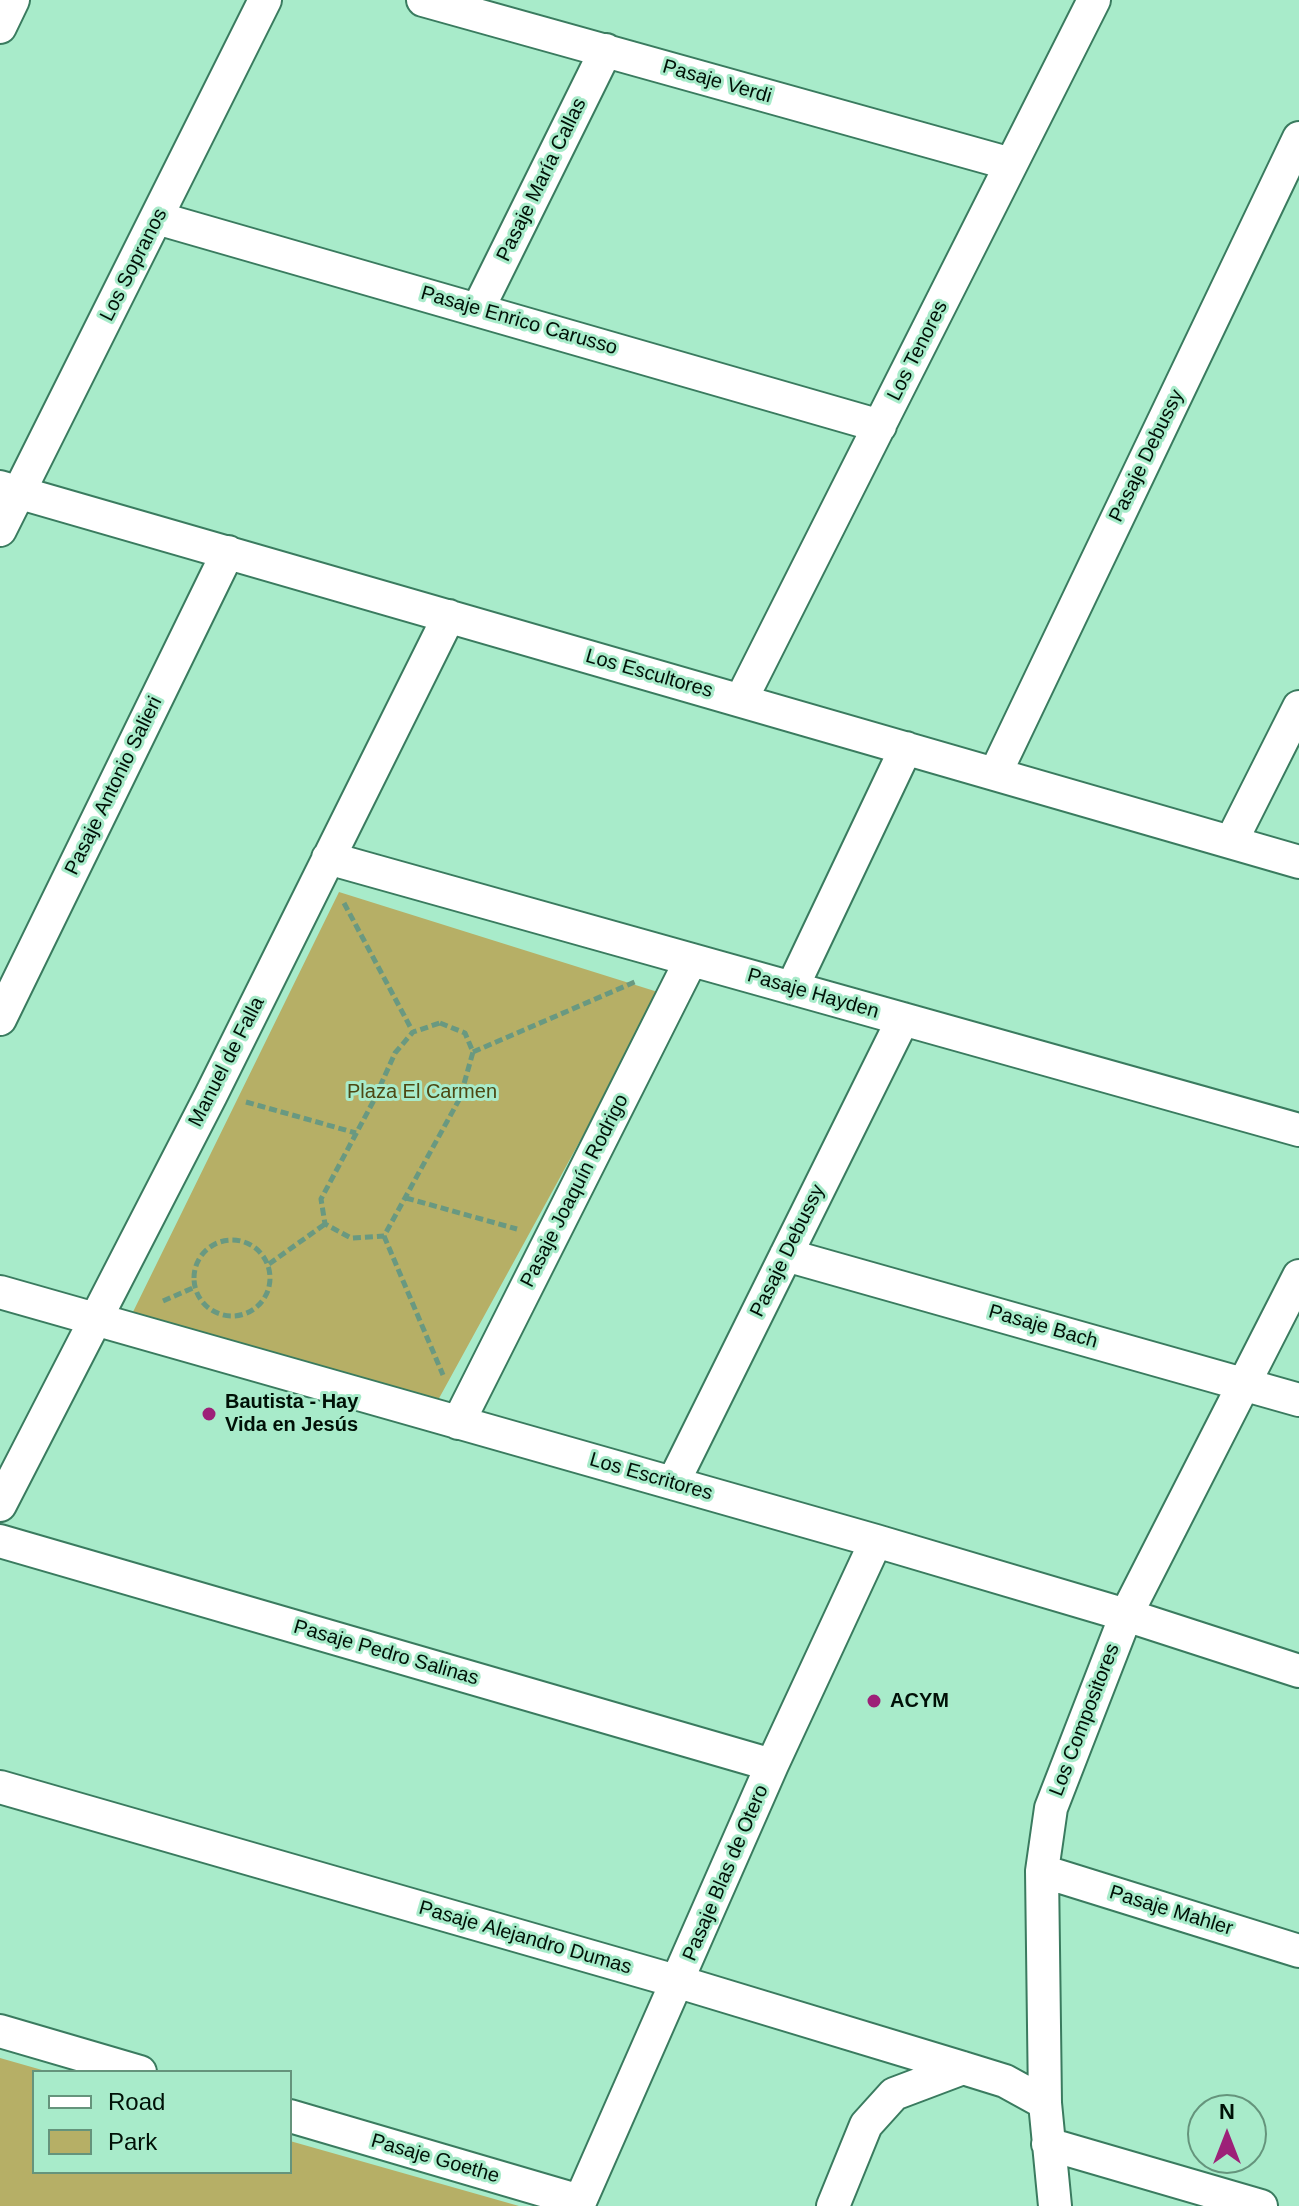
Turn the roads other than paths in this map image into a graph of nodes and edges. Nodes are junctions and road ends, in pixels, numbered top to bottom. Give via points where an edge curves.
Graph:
1 (13, 0) edge
2 (265, 0) edge
3 (423, 0) edge
4 (1094, 0) edge
5 (0, 27) edge
6 (606, 50) junction
7 (1299, 138) edge
8 (1011, 164) junction
9 (157, 218) junction
10 (478, 309) junction
11 (880, 426) junction
12 (9, 489) edge
13 (0, 530) edge
14 (228, 552) junction
15 (449, 616) junction
16 (741, 700) junction
17 (1299, 707) edge
18 (906, 748) junction
19 (995, 774) junction
20 (1231, 842) junction
21 (328, 858) junction
22 (1299, 862) edge
23 (691, 960) junction
24 (792, 988) junction
25 (0, 1019) edge
26 (903, 1019) junction
27 (1299, 1130) edge
28 (786, 1255) junction
29 (1299, 1276) edge
30 (0, 1292) edge
31 (94, 1319) junction
32 (1244, 1384) junction
33 (1299, 1400) edge
34 (458, 1423) junction
35 (673, 1483) junction
36 (0, 1505) edge
37 (0, 1541) edge
38 (876, 1541) junction
39 (1126, 1615) junction
40 (1299, 1671) edge
41 (772, 1765) junction
42 (0, 1787) edge
43 (1042, 1871) junction
44 (1299, 1951) edge
45 (679, 1982) junction
46 (0, 2031) edge
47 (963, 2068) junction
48 (133, 2070) edge
49 (1045, 2103) junction
50 (292, 2117) edge
51 (1048, 2144) junction
52 (579, 2204) edge
53 (833, 2206) edge
54 (1055, 2206) edge
55 (1261, 2206) edge

1 - 5 street
2 - 9 street, Los Sopranos
3 - 6 street, Pasaje Verdi
4 - 8 street, Los Tenores
6 - 8 street, Pasaje Verdi
6 - 10 street, Pasaje María Callas
7 - 19 street, Pasaje Debussy
8 - 11 street, Los Tenores
9 - 10 street, Pasaje Enrico Carusso
9 - 12 street, Los Sopranos
10 - 11 street, Pasaje Enrico Carusso
11 - 16 street, Los Tenores
12 - 13 street, Los Sopranos
12 - 14 street, Los Escultores
14 - 15 street, Los Escultores
14 - 25 street, Pasaje Antonio Salieri
15 - 16 street, Los Escultores
15 - 21 street, Manuel de Falla
16 - 18 street, Los Escultores
17 - 20 street
18 - 19 street, Los Escultores
18 - 24 street
19 - 20 street, Los Escultores
20 - 22 street, Los Escultores
21 - 23 street, Pasaje Hayden
21 - 31 street, Manuel de Falla
23 - 24 street, Pasaje Hayden
23 - 34 street, Pasaje Joaquín Rodrigo
24 - 26 street, Pasaje Hayden
26 - 27 street, Pasaje Hayden
26 - 28 street, Pasaje Debussy
28 - 32 street, Pasaje Bach
28 - 35 street, Pasaje Debussy
29 - 32 street, Los Compositores
30 - 31 street, Los Escritores
31 - 34 street, Los Escritores
31 - 36 street, Manuel de Falla
32 - 33 street, Pasaje Bach
32 - 39 street, Los Compositores
34 - 35 street, Los Escritores
35 - 38 street, Los Escritores
37 - 41 street, Pasaje Pedro Salinas
38 - 39 street, Los Escritores
38 - 41 street, Pasaje Blas de Otero
39 - 40 street, Los Escritores
39 - 43 street, Los Compositores via 1051,1808
41 - 45 street, Pasaje Blas de Otero
42 - 45 street, Pasaje Alejandro Dumas
43 - 44 street, Pasaje Mahler
43 - 49 street, Los Compositores
45 - 47 street, Pasaje Alejandro Dumas
45 - 52 street, Pasaje Blas de Otero
46 - 48 street
47 - 49 street, Pasaje Alejandro Dumas via 1005,2081
47 - 53 street via 894,2094 866,2125
49 - 51 street, Los Compositores
50 - 52 street, Pasaje Goethe
51 - 54 street, Los Compositores
51 - 55 street

